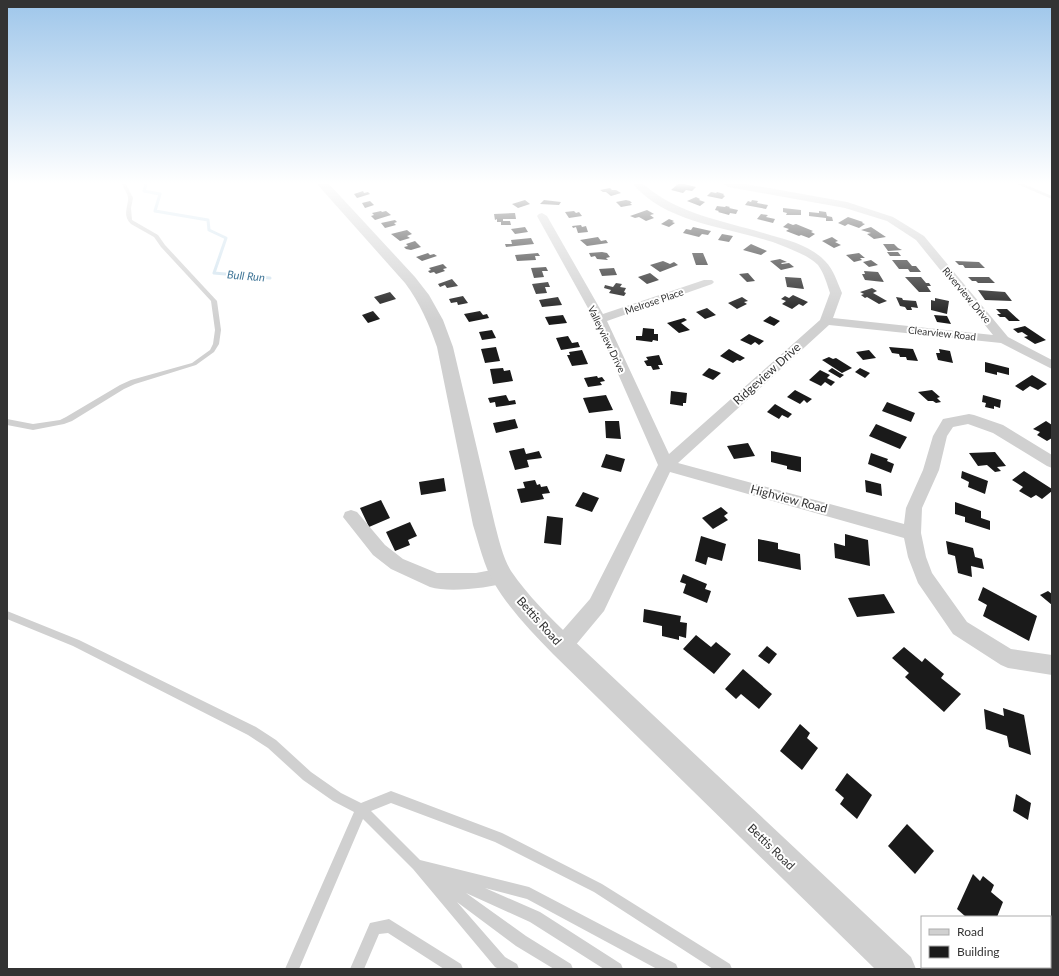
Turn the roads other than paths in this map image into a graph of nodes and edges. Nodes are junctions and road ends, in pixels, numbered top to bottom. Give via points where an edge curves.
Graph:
1 (144, 230) edge
2 (364, 230) edge
3 (550, 230) edge
4 (738, 230) edge
5 (907, 230) edge
6 (708, 282) dead end
7 (600, 319) junction
8 (826, 321) junction
9 (1004, 340) junction
10 (1052, 365) edge
11 (7, 422) edge
12 (1052, 462) edge
13 (666, 465) junction
14 (351, 517) dead end
15 (912, 533) junction
16 (502, 576) junction
17 (7, 615) edge
18 (562, 646) junction
19 (1052, 665) edge
20 (361, 809) junction
21 (417, 865) junction
22 (292, 969) edge
23 (357, 969) edge
24 (456, 969) edge
25 (512, 969) edge
26 (566, 969) edge
27 (616, 969) edge
28 (671, 969) edge
29 (725, 969) edge
30 (899, 969) edge

1 - 11 lane via 157,237 214,301 218,330 212,351 194,364 133,382 61,422 33,427
2 - 16 street, Bettis Road via 410,280 424,298 435,320 445,347 484,525
3 - 7 street, Valleyview Drive
4 - 8 street, Ridgeview Drive via 784,242 805,252 823,265 836,293
5 - 9 street, Riverview Drive via 920,238
6 - 7 street, Melrose Place
7 - 13 street, Valleyview Drive
8 - 9 street, Clearview Road
8 - 13 street, Ridgeview Drive
9 - 10 street, Clearview Road
12 - 15 street via 998,430 969,419 948,422 940,436 931,470 914,508
13 - 15 street, Highview Road
13 - 18 street, Ridgeview Drive via 597,605
14 - 16 street via 379,550 397,564 436,581 476,582
15 - 19 street via 924,577 960,628 1008,658
16 - 18 street, Bettis Road via 523,605
17 - 20 lane via 76,643 252,731 272,744 307,776 337,797
18 - 30 street, Bettis Road
20 - 21 lane
20 - 22 lane
20 - 29 lane via 390,797 498,837 598,888
21 - 25 lane via 500,962
21 - 26 lane via 521,941
21 - 27 lane via 535,917
21 - 28 lane via 530,893
23 - 24 lane via 374,928 388,926

